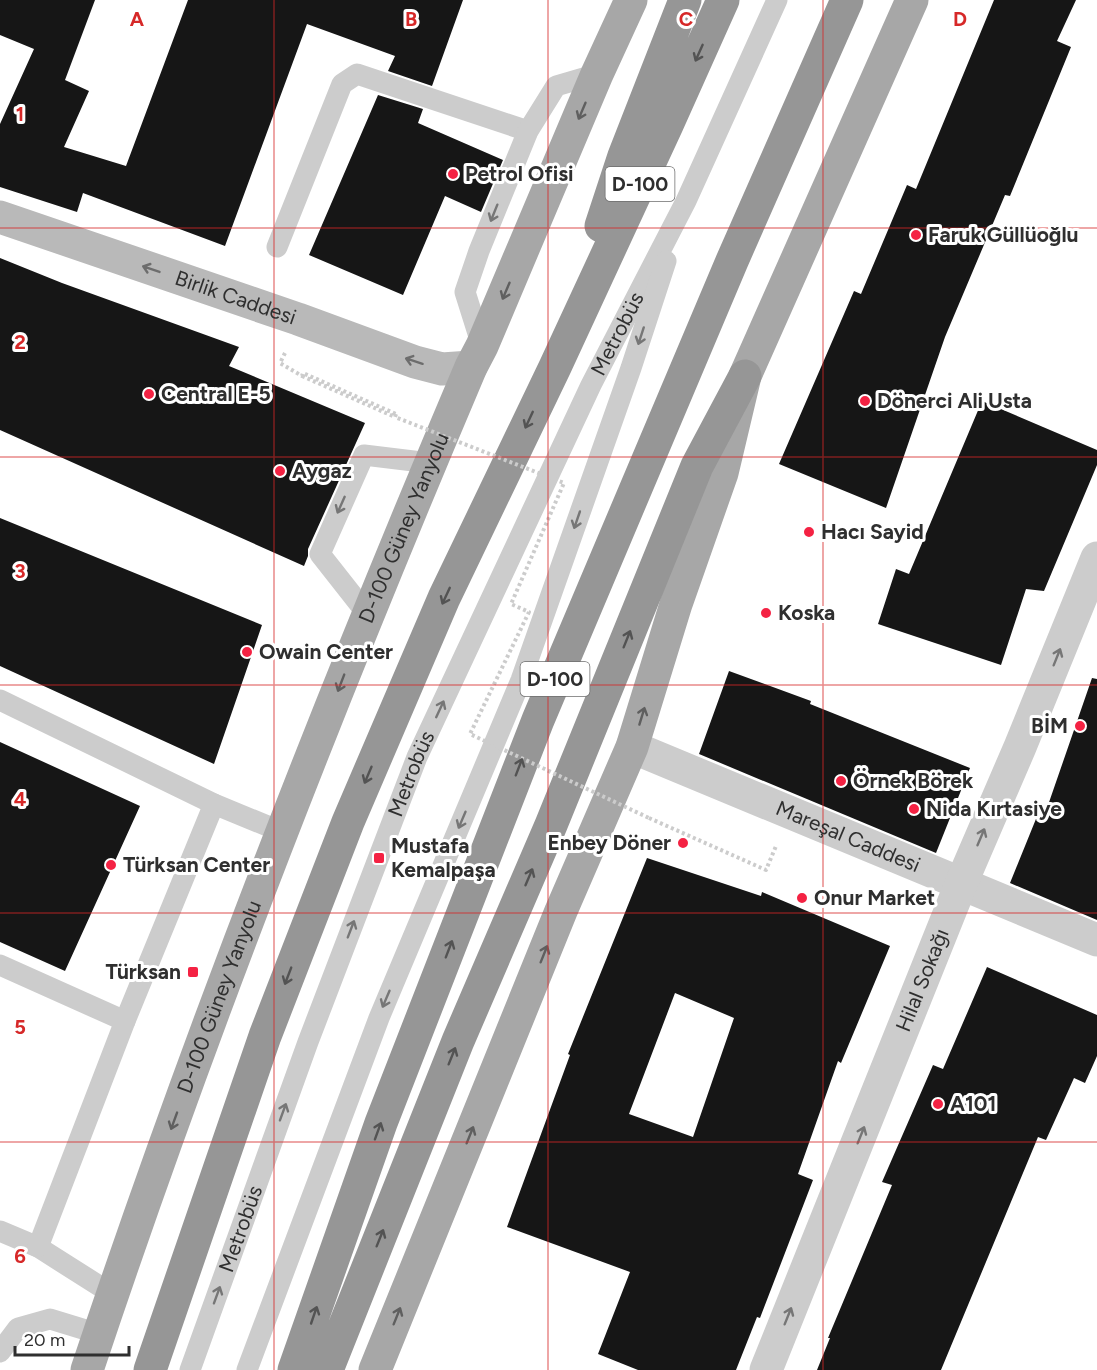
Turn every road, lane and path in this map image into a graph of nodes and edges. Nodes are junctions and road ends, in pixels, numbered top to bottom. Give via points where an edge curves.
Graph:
1 (631, 0) edge
2 (685, 0) edge
3 (723, 0) edge
4 (777, 0) edge
5 (847, 0) edge
6 (912, 0) edge
7 (597, 74) junction
8 (528, 131) junction
9 (686, 201) junction
10 (0, 218) edge
11 (277, 247) dead end
12 (477, 357) junction
13 (555, 367) junction
14 (302, 374) dead end
15 (746, 376) junction
16 (430, 463) junction
17 (1097, 558) edge
18 (368, 615) junction
19 (0, 700) edge
20 (632, 747) junction
21 (214, 804) junction
22 (282, 832) junction
23 (766, 870) dead end
24 (961, 884) junction
25 (1097, 940) edge
26 (0, 965) edge
27 (125, 1021) junction
28 (0, 1231) edge
29 (38, 1247) junction
30 (112, 1294) junction
31 (99, 1334) junction
32 (0, 1352) edge
33 (87, 1370) edge
34 (150, 1370) edge
35 (190, 1370) edge
36 (247, 1370) edge
37 (294, 1370) edge
38 (327, 1370) edge
39 (375, 1370) edge
40 (766, 1370) edge

1 - 7 main road, D-100 Güney Yanyolu
2 - 13 highway via 624,156
3 -> 13 highway, D-100
4 - 9 lane, Metrobüs
37 -> 5 highway, D-100 via 381,1124 538,720
6 - 15 main road
7 - 8 lane via 556,86
7 -> 12 main road, D-100 Güney Yanyolu
8 - 11 lane via 357,74 342,84
8 -> 12 lane via 465,292
35 -> 9 lane, Metrobüs via 304,1053 417,758 591,385
9 -> 36 lane, Metrobüs via 521,680 379,1018
12 -> 10 street, Birlik Caddesi via 441,369 415,362
12 - 16 main road, D-100 Güney Yanyolu
13 -> 34 highway, D-100 via 444,598 348,822 265,1036
14 - 23 path, bridge via 564,483 511,604 529,612 470,734
20 -> 15 main road via 722,473
38 -> 15 highway via 458,1041 697,466
16 - 18 main road, D-100 Güney Yanyolu
16 -> 18 lane via 363,455 320,554
24 -> 17 street, Hilal Sokağı
18 -> 22 main road, D-100 Güney Yanyolu
19 - 21 lane
20 - 24 street, Mareşal Caddesi
39 -> 20 main road via 561,911
21 - 22 lane
21 - 27 lane
22 -> 30 main road, D-100 Güney Yanyolu via 225,978
24 - 25 street, Mareşal Caddesi
40 -> 24 street, Hilal Sokağı
26 - 27 lane
27 - 29 lane
28 - 29 lane
29 - 30 lane
30 - 31 main road, D-100 Güney Yanyolu
31 - 32 lane via 50,1319 18,1328
31 - 33 main road, D-100 Güney Yanyolu

